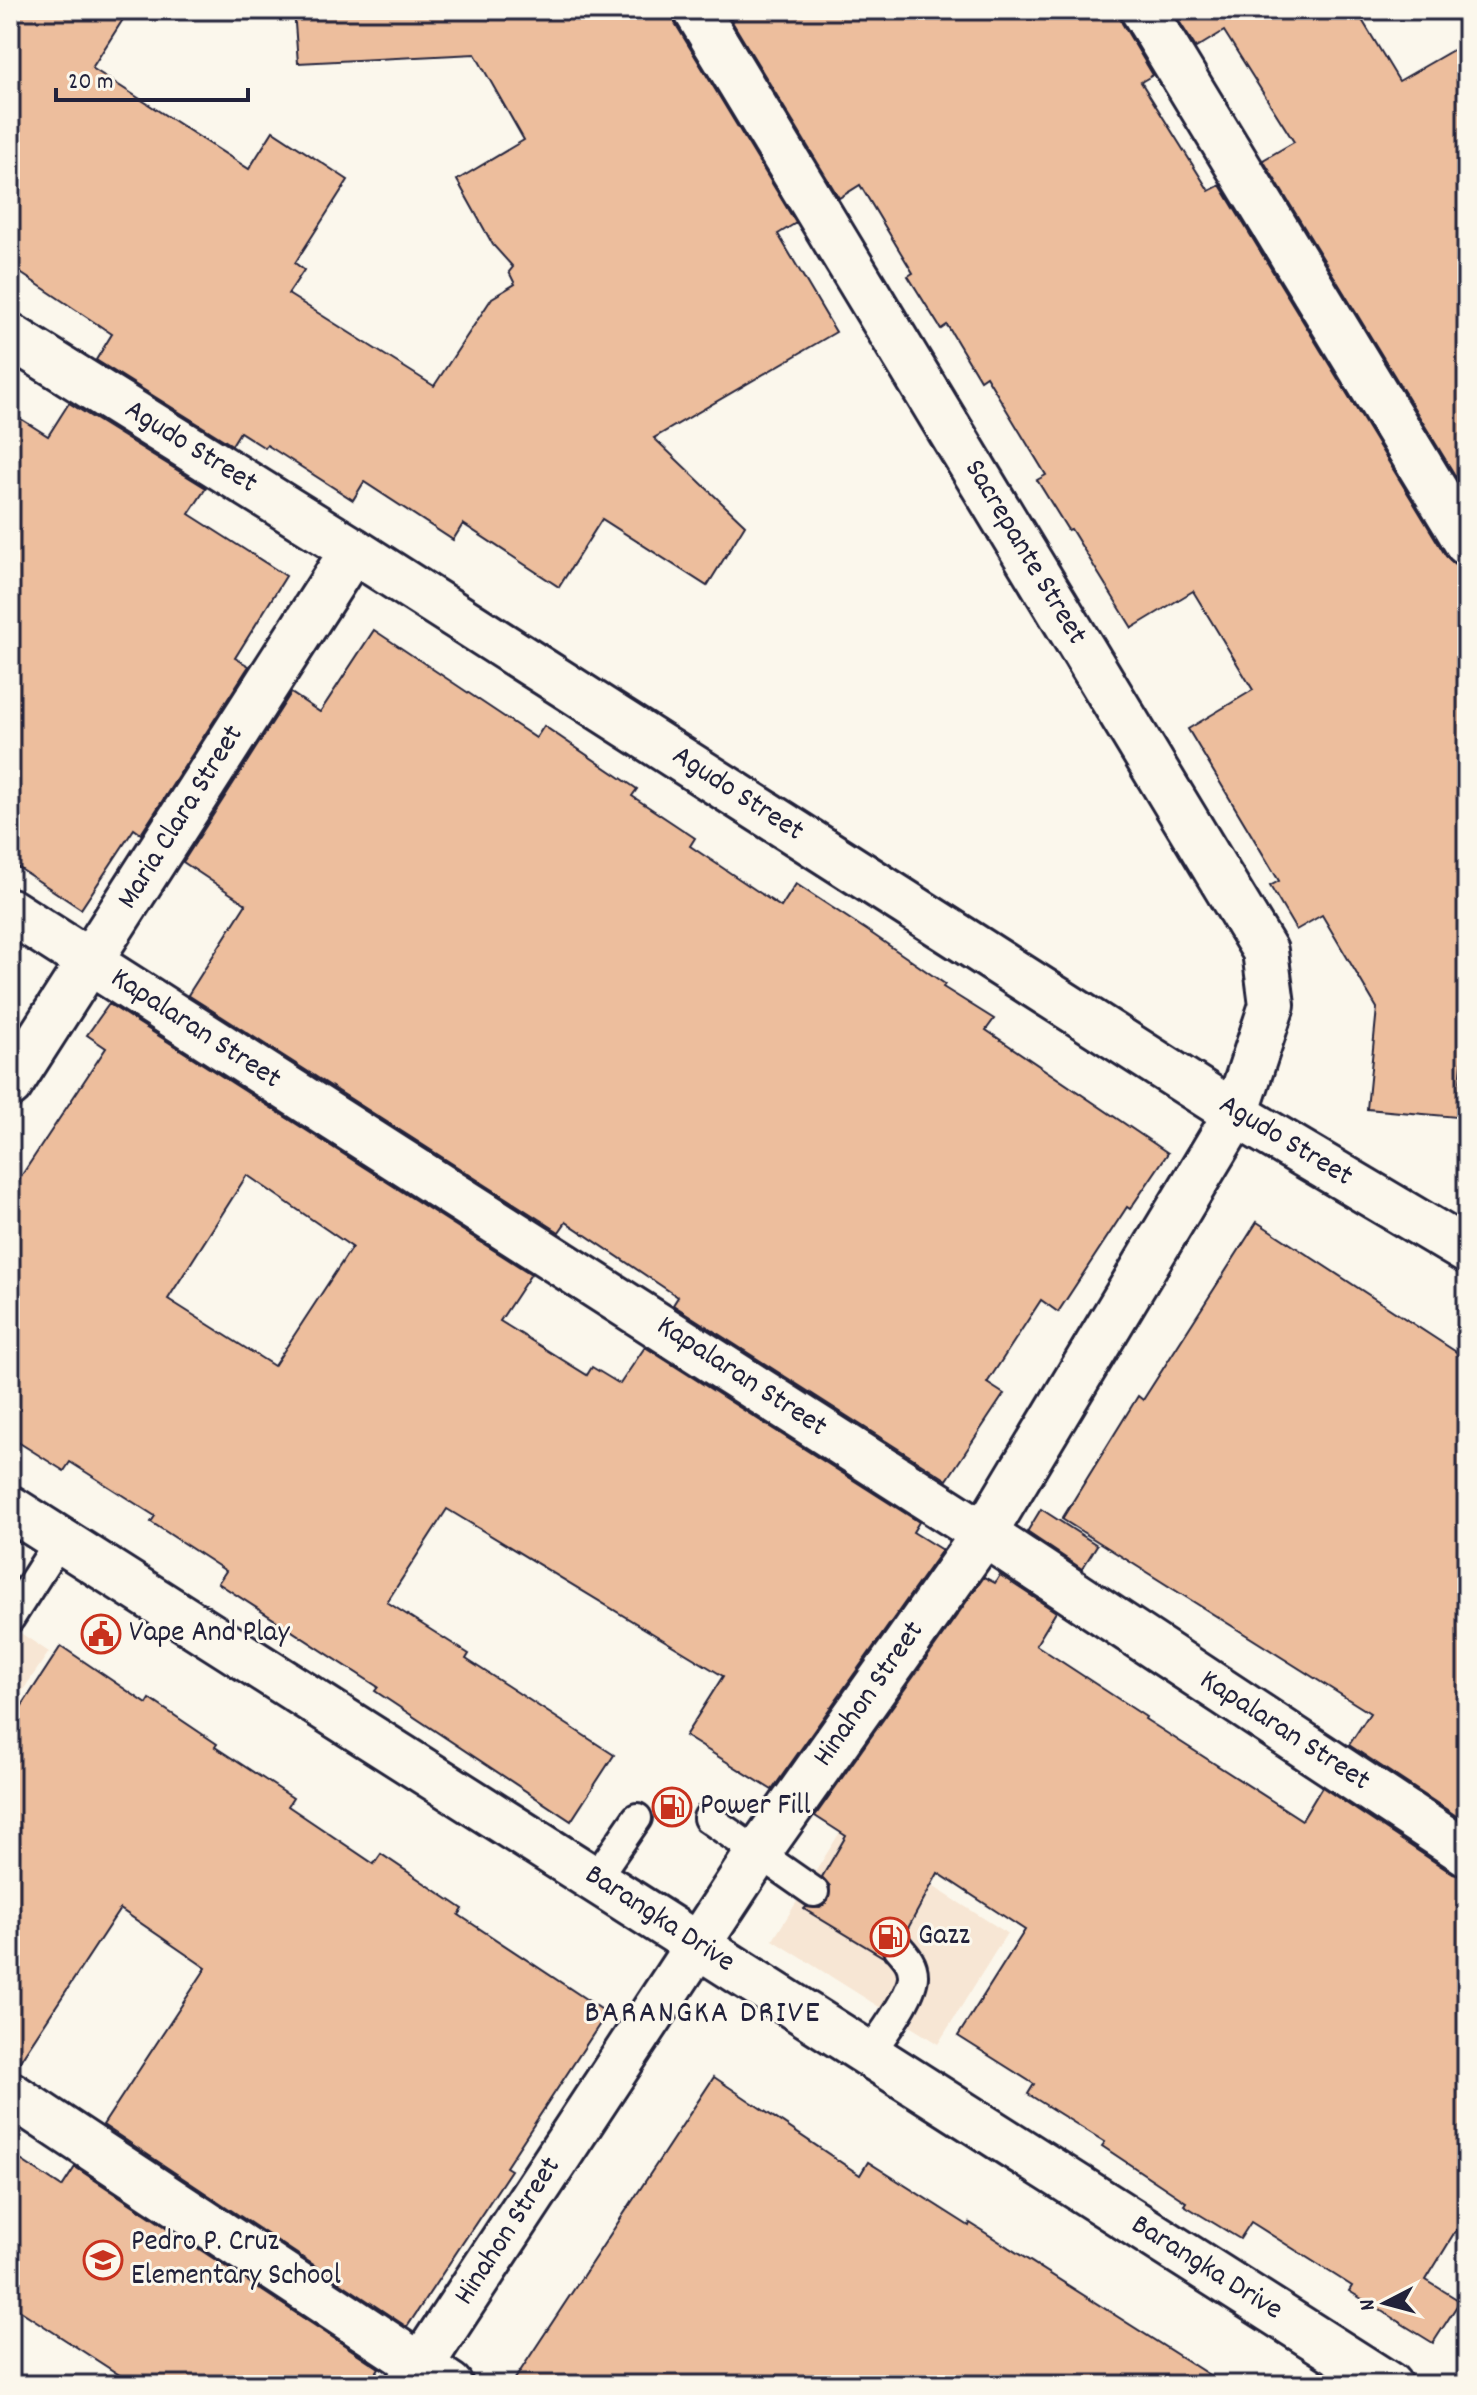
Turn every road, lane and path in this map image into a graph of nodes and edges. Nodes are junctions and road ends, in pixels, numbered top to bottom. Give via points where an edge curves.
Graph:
1 (696, 10) edge
2 (1143, 10) edge
3 (10, 336) edge
4 (1467, 543) edge
5 (353, 550) junction
6 (10, 911) edge
7 (90, 963) junction
8 (10, 1085) edge
9 (1236, 1114) junction
10 (1467, 1251) edge
11 (10, 1508) edge
12 (984, 1534) junction
13 (60, 1540) junction
14 (10, 1618) edge
15 (637, 1818) dead end
16 (708, 1818) dead end
17 (758, 1853) junction
18 (1467, 1853) edge
19 (595, 1879) junction
20 (814, 1892) dead end
21 (698, 1945) junction
22 (898, 1947) dead end
23 (869, 2055) junction
24 (10, 2094) edge
25 (426, 2379) edge
26 (1389, 2385) edge

1 - 9 street, Sacrepante Street via 1265,951 1272,1005
2 - 4 street
3 - 5 street, Agudo Street
5 - 7 street, Maria Clara Street
5 - 9 street, Agudo Street
6 - 7 street, Kapalaran Street
7 - 8 street, Maria Clara Street
7 - 12 street, Kapalaran Street
9 - 10 street, Agudo Street
9 - 12 street, Hinahon Street
11 - 13 street, Barangka Drive
12 - 17 street, Hinahon Street
12 - 18 street, Kapalaran Street
13 - 14 lane
13 - 19 street, Barangka Drive
15 - 19 lane
16 - 17 lane
17 - 20 lane
17 - 21 street, Hinahon Street
19 - 21 street, Barangka Drive
21 - 23 street, Barangka Drive
21 - 25 street, Hinahon Street
22 - 23 lane via 910,1960 914,1976
23 - 26 street, Barangka Drive
24 - 25 street

